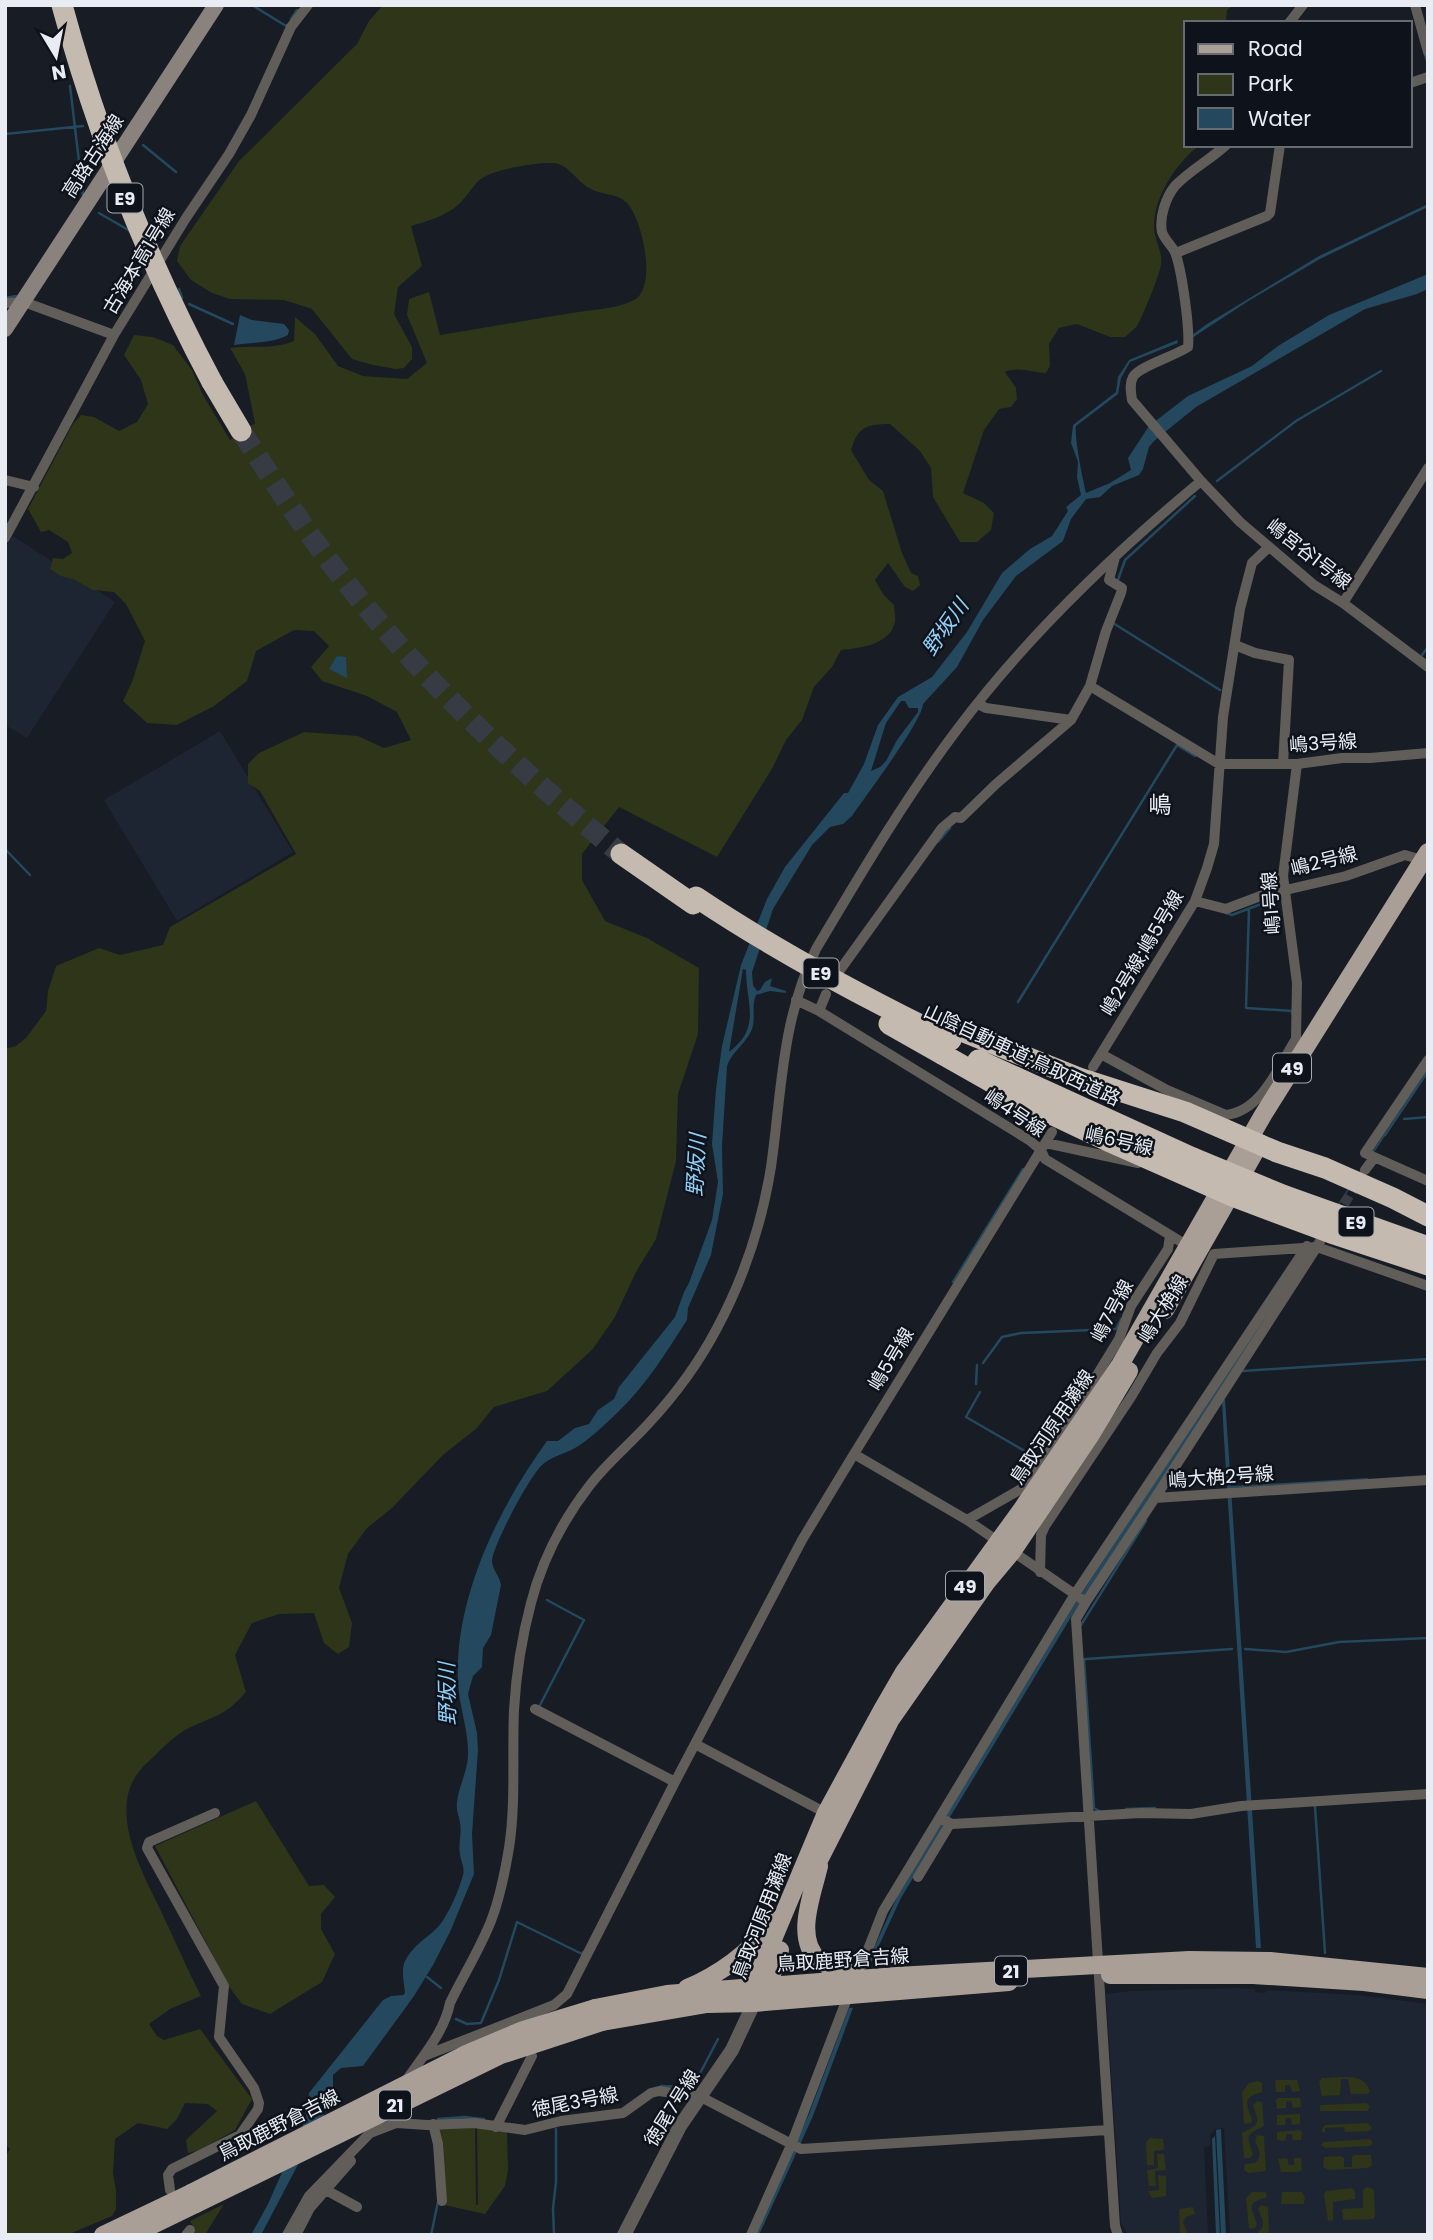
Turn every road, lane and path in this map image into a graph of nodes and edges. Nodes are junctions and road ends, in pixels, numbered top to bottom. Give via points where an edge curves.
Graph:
1 (53, 5) edge
2 (62, 5) edge
3 (69, 5) edge
4 (216, 5) edge
5 (308, 5) edge
6 (1303, 5) edge
7 (1415, 5) edge
8 (1291, 21) edge
9 (1428, 52) edge
10 (1223, 147) edge
11 (1280, 147) edge
12 (107, 175) junction
13 (1176, 253) junction
14 (23, 302) junction
15 (5, 303) edge
16 (5, 329) edge
17 (114, 335) junction
18 (215, 380) junction
19 (244, 429) tunnel mouth
20 (1428, 468) edge
21 (5, 480) edge
22 (1201, 481) junction
23 (34, 487) junction
24 (5, 538) edge
25 (1269, 547) junction
26 (1115, 557) junction
27 (1343, 603) junction
28 (1235, 645) junction
29 (1428, 667) edge
30 (1090, 685) junction
31 (978, 704) junction
32 (1071, 720) junction
33 (1428, 753) edge
34 (1219, 764) junction
35 (1283, 764) junction
36 (1297, 764) junction
37 (624, 850) tunnel mouth
38 (1425, 856) edge
39 (1284, 887) junction
40 (1195, 901) junction
41 (748, 934) junction
42 (840, 970) dead end
43 (826, 994) dead end
44 (796, 1000) junction
45 (819, 1011) junction
46 (949, 1042) junction
47 (1304, 1047) junction
48 (1101, 1054) junction
49 (1428, 1060) edge
50 (1093, 1068) dead end
51 (1052, 1132) dead end
52 (1254, 1142) junction
53 (1043, 1147) junction
54 (1370, 1156) junction
55 (1191, 1162) junction
56 (1365, 1170) tunnel mouth
57 (1428, 1181) edge
58 (1226, 1193) junction
59 (1286, 1194) junction
60 (1428, 1216) edge
61 (1170, 1236) junction
62 (1428, 1240) edge
63 (1315, 1244) junction
64 (1428, 1247) edge
65 (1201, 1250) junction
66 (1428, 1265) edge
67 (1428, 1286) edge
68 (854, 1454) junction
69 (1428, 1480) edge
70 (1155, 1498) junction
71 (967, 1520) junction
72 (1005, 1547) junction
73 (1040, 1572) junction
74 (1075, 1594) junction
75 (1086, 1602) junction
76 (535, 1709) dead end
77 (695, 1744) junction
78 (675, 1782) junction
79 (1428, 1794) edge
80 (215, 1813) dead end
81 (826, 1813) junction
82 (1089, 1816) junction
83 (945, 1821) junction
84 (824, 1849) junction
85 (918, 1877) dead end
86 (786, 1905) junction
87 (1098, 1970) junction
88 (864, 1976) junction
89 (1428, 1977) edge
90 (1428, 1990) edge
91 (758, 1992) junction
92 (667, 1994) junction
93 (848, 1996) junction
94 (598, 2015) junction
95 (519, 2018) junction
96 (424, 2056) junction
97 (701, 2097) junction
98 (433, 2124) junction
99 (496, 2127) junction
100 (1108, 2130) junction
101 (370, 2133) junction
102 (791, 2145) junction
103 (170, 2190) dead end
104 (326, 2190) junction
105 (193, 2199) junction
106 (442, 2201) dead end
107 (357, 2207) dead end
108 (103, 2235) edge
109 (132, 2235) edge
110 (287, 2235) edge
111 (296, 2235) edge
112 (624, 2235) edge
113 (751, 2235) edge
114 (1118, 2235) edge

1 - 12 street
2 - 18 highway, E9, bridge via 122,193 180,322
3 - 18 highway, E9 via 130,190
4 - 12 main road, 高路古海線
5 - 17 street, 古海本高1号線 via 291,27 229,154
6 - 8 street
7 - 9 street
10 - 13 street via 1198,164 1167,198 1162,233
11 - 13 street via 1270,213
12 - 14 main road, 高路古海線
13 - 22 street, 嶋宮谷1号線 via 1188,346 1143,368 1133,376 1130,387 1132,400
14 - 15 street
14 - 16 main road, 高路古海線
14 - 17 street
17 - 23 street, 古海本高1号線
18 - 19 highway, E9
20 - 27 street
21 - 23 street
22 - 25 street, 嶋宮谷1号線
22 - 26 street
23 - 24 street, 古海本高1号線
25 - 27 street, 嶋宮谷1号線 via 1314,586
25 - 28 street, 嶋2号線;嶋5号線 via 1252,563 1247,576
26 - 30 street via 1109,580 1122,588
26 - 31 street
27 - 29 street, 嶋宮谷1号線
28 - 34 street, 嶋2号線;嶋5号線
28 - 35 street via 1289,660
30 - 32 street
30 - 34 street
31 - 32 street
31 - 44 street via 915,789 858,878 816,949
32 - 42 street via 961,818 955,817 942,828
33 - 36 street, 嶋3号線
34 - 35 street, 嶋3号線
34 - 40 street, 嶋2号線;嶋5号線 via 1214,844
35 - 36 street, 嶋3号線
36 - 39 street, 嶋1号線
37 - 41 highway, bridge
38 - 39 street, 嶋2号線 via 1405,855 1327,882 1290,890
38 - 47 main road, 鳥取河原用瀬線 / 49 via 1354,980
39 - 40 street, 嶋2号線 via 1226,909
39 - 47 street, 嶋1号線
40 - 48 street, 嶋2号線;嶋5号線
41 - 46 highway, bridge via 881,996
41 - 46 highway, bridge via 785,966
43 - 45 street
44 - 45 street, 嶋4号線
44 - 96 street via 786,1036 763,1207 716,1330 683,1383 591,1485 545,1560 531,1603 518,1677 513,1802 501,1888 448,2015
45 - 53 street, 嶋4号線
46 - 52 highway via 1185,1112
46 - 55 highway, 山陰自動車道;鳥取西道路 / E9
47 - 48 street via 1259,1098 1226,1115
47 - 52 main road, 鳥取河原用瀬線 / 49
48 - 50 street, 嶋2号線;嶋5号線
49 - 54 street
51 - 53 street, 嶋5号線
52 - 58 main road, 鳥取河原用瀬線 / 49
52 - 60 highway via 1325,1168
53 - 55 street, 嶋6号線
53 - 61 street, 嶋4号線 via 1045,1159
53 - 68 street, 嶋5号線
54 - 56 street
54 - 57 street
55 - 58 highway
55 - 59 highway, 山陰自動車道;鳥取西道路 / E9, bridge
58 - 65 main road, 鳥取河原用瀬線 / 49
58 - 66 highway
59 - 62 highway, 山陰自動車道;鳥取西道路 / E9
59 - 64 highway, 山陰自動車道;鳥取西道路 / E9
61 - 65 street, 嶋4号線
61 - 71 street, 嶋7号線 via 1168,1249 1132,1306 1119,1339 1021,1489
63 - 65 street
63 - 67 street
63 - 70 street
63 - 74 street
65 - 72 main road, 鳥取河原用瀬線 / 49 via 1090,1436
65 - 73 street, 嶋大桷線 via 1180,1323 1045,1526
68 - 71 street
68 - 77 street, 嶋5号線 via 802,1540
69 - 70 street, 嶋大桷2号線
70 - 75 street, 嶋大桷2号線
71 - 72 street
72 - 73 street
72 - 81 main road, 鳥取河原用瀬線 / 49 via 904,1672
72 - 84 main road, 鳥取河原用瀬線 / 49 via 986,1583 891,1719
73 - 74 street
74 - 75 street
74 - 83 street
75 - 82 street, 嶋大桷2号線 via 1076,1619
76 - 78 street
77 - 78 street, 嶋5号線
77 - 81 street
78 - 95 street, 嶋5号線 via 567,1994 554,2005
79 - 82 street via 1241,1806 1199,1814
80 - 103 street via 166,1833 147,1848 224,1986 219,2037 257,2094 258,2109 240,2134 172,2169
81 - 86 main road, 鳥取河原用瀬線 / 49
82 - 83 street
82 - 87 street, 嶋大桷2号線
83 - 85 street
83 - 88 street via 883,1911
84 - 88 main road via 807,1913 808,1942 819,1961
84 - 91 main road, 鳥取河原用瀬線 / 49
86 - 91 main road, 鳥取河原用瀬線 / 49
86 - 92 main road via 766,1932 722,1972
87 - 88 main road, 鳥取鹿野倉吉線 / 21
87 - 89 main road, 鳥取鹿野倉吉線 / 21 via 1189,1960 1270,1961
87 - 90 main road, 鳥取鹿野倉吉線 / 21 via 1253,1975
87 - 93 main road, 鳥取鹿野倉吉線 / 21
87 - 100 street, 嶋大桷2号線
88 - 91 main road, 鳥取鹿野倉吉線 / 21
91 - 92 main road, 鳥取鹿野倉吉線 / 21
91 - 93 main road, 鳥取鹿野倉吉線 / 21
91 - 94 main road, 鳥取鹿野倉吉線 / 21 via 705,2004
91 - 97 street, 徳尾7号線 via 732,2050
92 - 94 main road, 鳥取鹿野倉吉線 / 21
93 - 102 street
94 - 105 main road, 鳥取鹿野倉吉線 / 21, bridge via 523,2030 466,2054
95 - 96 street, 嶋5号線
95 - 99 street via 532,2056
96 - 101 street
97 - 99 street, 徳尾3号線 via 659,2091 614,2116 525,2130
97 - 102 street, 徳尾3号線
97 - 112 street, 徳尾7号線 via 680,2126
98 - 99 street, 徳尾3号線
98 - 101 street, 徳尾3号線 via 396,2123
98 - 106 street
100 - 102 street via 809,2149
100 - 114 street, 嶋大桷2号線
101 - 104 street via 367,2143
101 - 110 street via 309,2196
102 - 113 street
104 - 107 street
104 - 111 street
105 - 108 main road, 鳥取鹿野倉吉線 / 21
105 - 109 main road, 鳥取鹿野倉吉線 / 21

